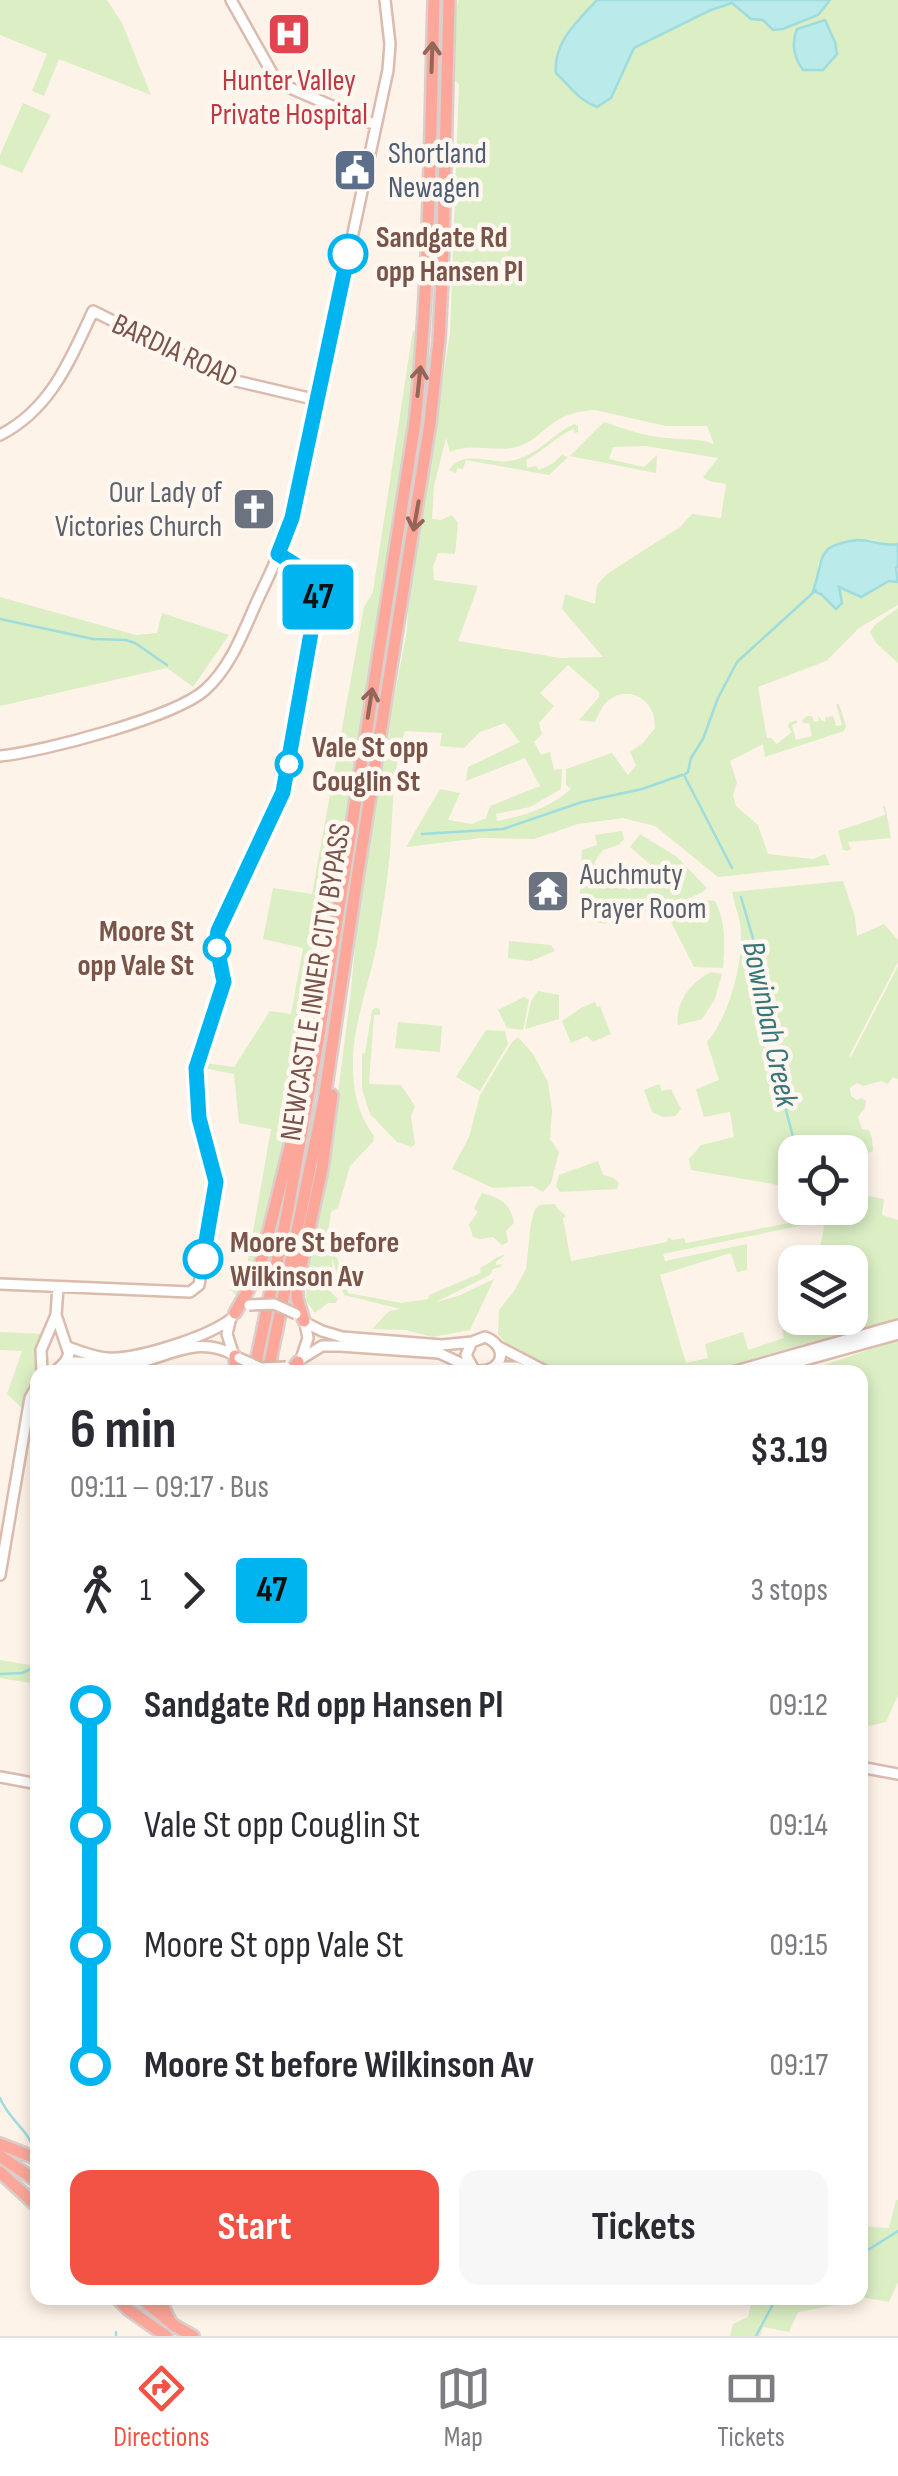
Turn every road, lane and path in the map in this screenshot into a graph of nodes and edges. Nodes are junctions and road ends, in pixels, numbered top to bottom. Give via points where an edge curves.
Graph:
1 (231, 0) edge
2 (385, 0) edge
3 (434, 0) edge
4 (448, 0) edge
5 (376, 125) junction
6 (317, 400) junction
7 (0, 435) edge
8 (278, 554) junction
9 (0, 756) edge
10 (341, 987) junction
11 (318, 1041) junction
12 (0, 1284) edge
13 (58, 1287) junction
14 (56, 1315) junction
15 (233, 1316) junction
16 (301, 1319) junction
17 (898, 1325) edge
18 (898, 1334) edge
19 (46, 1341) junction
20 (472, 1342) junction
21 (67, 1346) junction
22 (499, 1347) junction
23 (236, 1356) junction
24 (42, 1361) junction
25 (42, 1365) edge
26 (48, 1365) edge
27 (62, 1365) edge
28 (67, 1365) edge
29 (115, 1365) edge
30 (128, 1365) edge
31 (236, 1365) edge
32 (255, 1365) edge
33 (255, 1365) edge
34 (269, 1365) edge
35 (294, 1365) edge
36 (466, 1365) edge
37 (471, 1365) edge
38 (496, 1365) edge
39 (534, 1365) edge
40 (757, 1365) edge
41 (787, 1365) edge
42 (30, 1400) edge
43 (30, 1406) edge
44 (28, 1409) junction
45 (0, 1575) edge
46 (868, 1768) edge
47 (898, 1774) edge
48 (0, 1777) edge
49 (30, 1783) edge
50 (0, 2144) edge
51 (0, 2156) edge
52 (30, 2156) edge
53 (0, 2172) edge
54 (30, 2177) edge
55 (30, 2200) edge
56 (125, 2305) edge
57 (134, 2305) edge
58 (147, 2305) edge
59 (161, 2305) edge
60 (140, 2318) junction
61 (170, 2331) edge
62 (193, 2336) edge

1 - 5 main road via 281,84
2 - 5 main road via 390,58
11 -> 3 highway, NEWCASTLE INNER CITY BYPASS via 415,423 430,211
4 -> 10 highway, NEWCASTLE INNER CITY BYPASS via 434,390
5 - 6 main road
6 - 7 main road, BARDIA ROAD via 232,380 93,311 53,390
6 - 8 main road
8 - 9 main road via 218,677 192,700 121,726
8 - 13 main road via 312,578 318,596 283,792 216,943 224,982 196,1075 216,1187 200,1280 190,1292
10 - 16 highway via 330,1118 297,1290
10 - 34 highway, NEWCASTLE INNER CITY BYPASS
11 - 15 highway via 260,1271
11 - 32 highway, NEWCASTLE INNER CITY BYPASS
12 - 13 main road
13 - 14 main road
14 - 19 main road
14 - 21 main road
15 - 16 main road, bridge via 249,1305 274,1304
15 - 21 main road via 214,1331 132,1356 95,1356
15 - 23 main road via 227,1334
16 - 20 main road via 342,1337
16 - 35 main road via 308,1338
17 - 40 main road
18 - 41 main road
19 - 21 main road via 56,1338
19 - 24 main road
20 - 22 main road via 485,1338
20 - 37 main road via 466,1355
21 - 27 main road
22 - 38 main road
22 - 39 main road
23 - 30 main road via 201,1345
23 - 31 highway
23 - 33 main road, bridge
24 - 25 main road
24 - 26 main road
28 - 29 main road
35 - 36 main road via 322,1346 340,1346 440,1353
42 - 44 main road
43 - 44 main road
44 - 45 main road
46 - 47 main road
48 - 49 main road
50 - 52 highway
51 - 54 highway
53 - 55 highway
56 - 60 highway
57 - 60 highway
58 - 61 highway
59 - 61 highway
60 - 61 highway
61 - 62 highway

